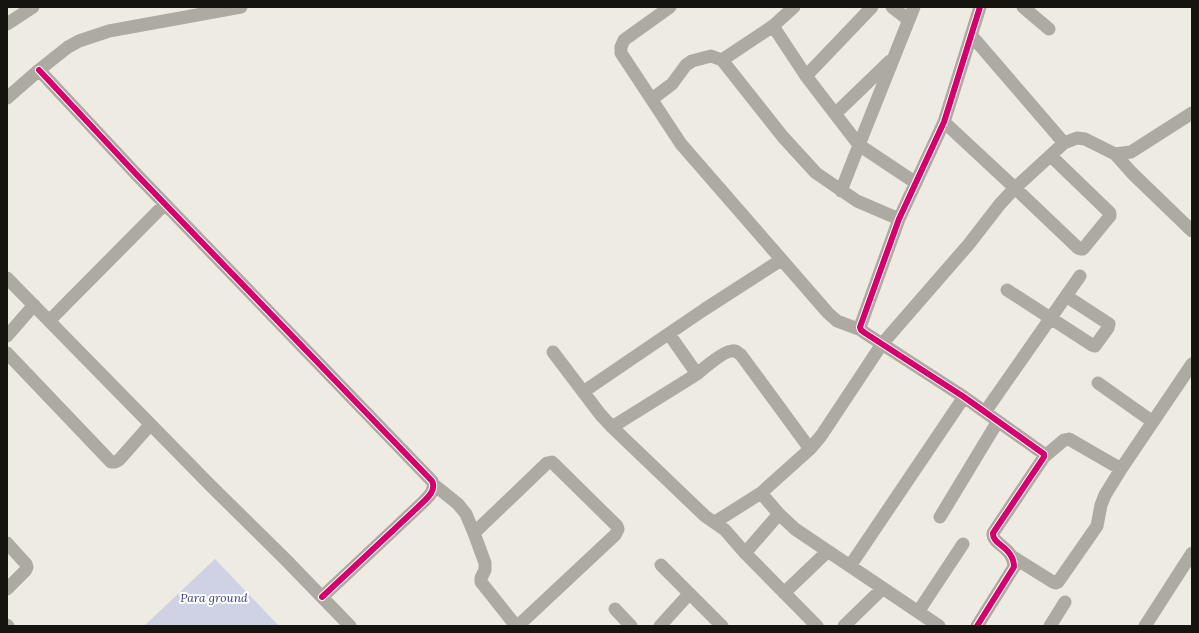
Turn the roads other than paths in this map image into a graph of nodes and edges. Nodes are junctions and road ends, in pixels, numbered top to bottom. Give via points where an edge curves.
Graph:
1 (33, 7) edge
2 (241, 7) edge
3 (670, 7) edge
4 (794, 7) edge
5 (872, 7) edge
6 (892, 7) edge
7 (914, 7) edge
8 (980, 7) edge
9 (1023, 7) edge
10 (910, 20) junction
11 (7, 24) edge
12 (772, 26) junction
13 (1049, 29) dead end
14 (971, 35) junction
15 (894, 57) junction
16 (722, 60) junction
17 (39, 70) junction
18 (806, 76) junction
19 (7, 98) edge
20 (652, 99) junction
21 (835, 114) junction
22 (1190, 118) edge
23 (944, 122) junction
24 (1064, 143) junction
25 (859, 145) junction
26 (1115, 154) junction
27 (1050, 156) junction
28 (916, 183) junction
29 (1015, 188) junction
30 (842, 191) junction
31 (165, 204) junction
32 (899, 219) junction
33 (1191, 228) edge
34 (781, 260) junction
35 (1080, 276) dead end
36 (7, 278) edge
37 (1007, 290) dead end
38 (1066, 296) junction
39 (34, 305) junction
40 (1051, 318) junction
41 (49, 321) junction
42 (861, 330) junction
43 (668, 334) junction
44 (7, 336) edge
45 (882, 344) junction
46 (553, 352) dead end
47 (7, 353) edge
48 (1192, 364) edge
49 (697, 374) junction
50 (1098, 382) dead end
51 (583, 392) junction
52 (964, 397) junction
53 (985, 412) junction
54 (998, 422) junction
55 (1153, 422) junction
56 (150, 425) junction
57 (612, 427) junction
58 (810, 449) junction
59 (1044, 456) junction
60 (1121, 469) junction
61 (433, 484) junction
62 (761, 493) junction
63 (779, 514) junction
64 (940, 517) dead end
65 (714, 522) junction
66 (474, 533) junction
67 (7, 543) edge
68 (963, 544) dead end
69 (828, 551) junction
70 (1192, 553) edge
71 (745, 554) junction
72 (1013, 557) junction
73 (661, 565) dead end
74 (850, 566) junction
75 (883, 588) junction
76 (7, 589) edge
77 (784, 593) junction
78 (689, 594) junction
79 (322, 597) junction
80 (1065, 602) dead end
81 (615, 609) dead end
82 (918, 612) junction
83 (935, 625) edge
84 (350, 626) edge
85 (631, 626) edge
86 (660, 626) edge
87 (722, 626) edge
88 (817, 626) edge
89 (844, 626) edge
90 (977, 626) edge
91 (1050, 626) edge
92 (1145, 626) edge

1 - 11 street
2 - 17 street via 109,31 68,47
3 - 20 street via 624,40 621,47 621,53
4 - 12 street
5 - 18 street
6 - 10 street
7 - 10 street
8 - 14 street
9 - 13 street
10 - 15 street
12 - 16 street
12 - 18 street
14 - 23 street
14 - 24 street
15 - 21 street
15 - 25 street
16 - 20 street via 711,56 692,61 672,84
16 - 30 street via 783,137 816,173
17 - 19 street
17 - 31 street
18 - 21 street
20 - 34 street via 681,144
21 - 25 street
22 - 26 street via 1131,152
23 - 28 street
23 - 29 street
24 - 26 street via 1077,138 1085,139
24 - 27 street
25 - 28 street
25 - 30 street
26 - 33 street
27 - 29 street
27 - 29 street via 1110,213 1083,249 1078,248
28 - 32 street
29 - 45 street
30 - 32 street via 857,201
31 - 41 street
31 - 61 street
32 - 42 street
34 - 42 street via 837,321
34 - 43 street
35 - 38 street
36 - 39 street
37 - 40 street
38 - 40 street
38 - 40 street via 1109,324 1097,345 1092,345
39 - 41 street
39 - 44 street
40 - 53 street
41 - 56 street
42 - 45 street
43 - 49 street
43 - 51 street
45 - 52 street
45 - 58 street
46 - 51 street
47 - 56 street via 111,462 119,460
48 - 55 street
49 - 57 street
49 - 58 street via 725,353 736,351
50 - 55 street
51 - 57 street
52 - 53 street
52 - 74 street
53 - 54 street
54 - 59 street via 1042,452
54 - 64 street
55 - 60 street
56 - 79 street
57 - 65 street
58 - 62 street
59 - 60 street via 1069,439
59 - 72 street via 993,537
60 - 72 street via 1105,495 1097,526 1058,582 1053,582
61 - 66 street via 458,504 466,514
61 - 79 street via 432,493
62 - 63 street
62 - 65 street
63 - 69 street via 795,529
63 - 71 street
65 - 71 street via 725,530
66 - 66 street via 485,562 481,582 512,621 519,624 615,535 618,529 554,464 549,462
67 - 76 street via 27,567
68 - 82 street
69 - 74 street
69 - 77 street
70 - 92 street
71 - 77 street
72 - 90 street via 1013,571
73 - 78 street
74 - 75 street
75 - 82 street
75 - 89 street
77 - 88 street
78 - 86 street
78 - 87 street
79 - 84 street
80 - 91 street
81 - 85 street
82 - 83 street

